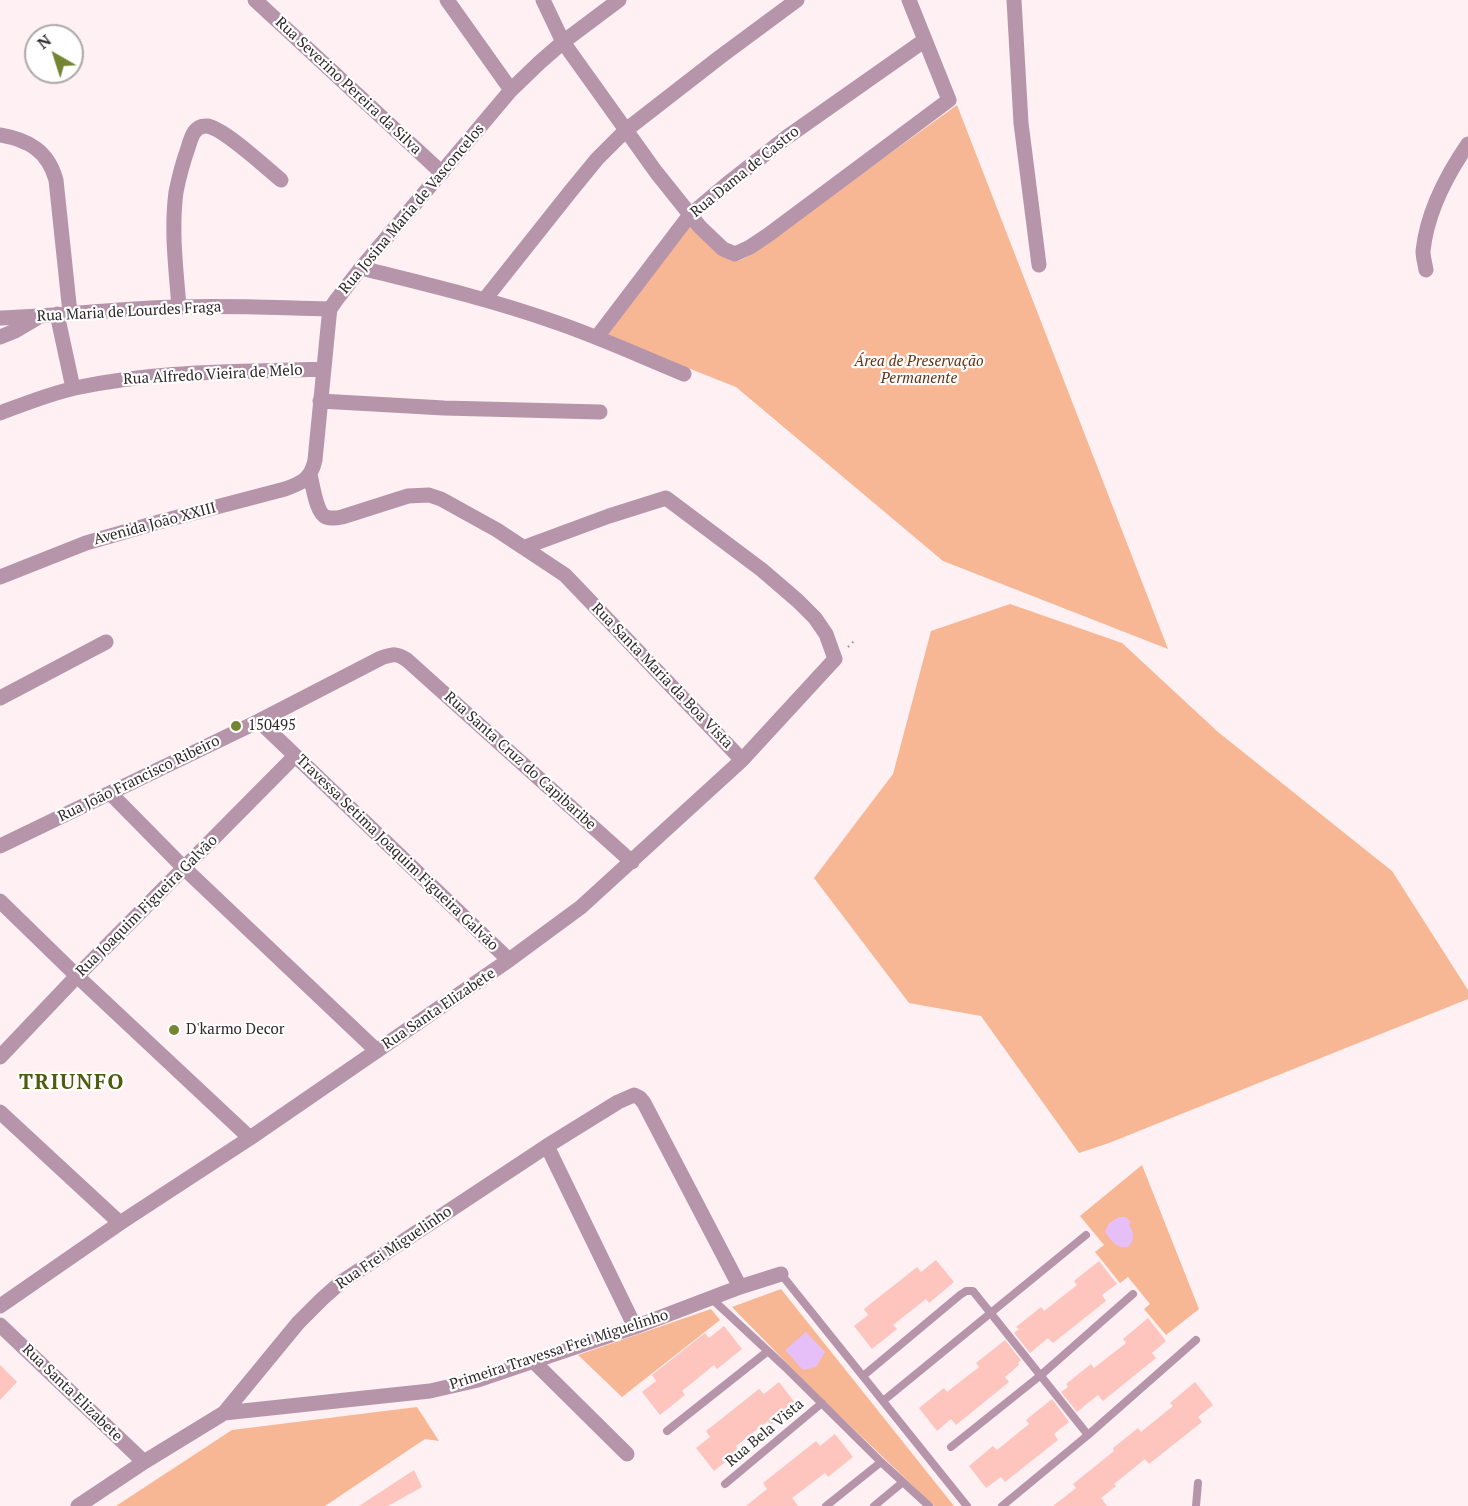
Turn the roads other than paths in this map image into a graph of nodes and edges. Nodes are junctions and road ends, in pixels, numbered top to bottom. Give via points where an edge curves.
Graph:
1 (255, 0) edge
2 (447, 0) edge
3 (543, 0) edge
4 (619, 0) edge
5 (797, 0) edge
6 (909, 0) edge
7 (1014, 0) edge
8 (925, 40) junction
9 (563, 42) junction
10 (511, 90) junction
11 (626, 130) junction
12 (0, 135) edge
13 (1468, 144) edge
14 (442, 172) junction
15 (281, 180) dead end
16 (689, 216) junction
17 (1039, 265) dead end
18 (361, 268) junction
19 (1426, 270) dead end
20 (484, 299) junction
21 (179, 307) junction
22 (330, 309) junction
23 (63, 314) junction
24 (39, 316) junction
25 (0, 318) edge
26 (0, 337) edge
27 (597, 337) junction
28 (323, 369) junction
29 (684, 374) dead end
30 (73, 388) junction
31 (320, 401) junction
32 (600, 412) dead end
33 (0, 413) edge
34 (310, 475) junction
35 (525, 547) junction
36 (0, 577) edge
37 (106, 642) dead end
38 (408, 660) joint
39 (0, 698) edge
40 (259, 721) junction
41 (295, 756) junction
42 (742, 760) junction
43 (110, 793) junction
44 (0, 846) edge
45 (632, 862) junction
46 (184, 868) junction
47 (0, 901) edge
48 (509, 960) junction
49 (77, 976) junction
50 (377, 1051) junction
51 (0, 1057) edge
52 (0, 1112) edge
53 (250, 1138) junction
54 (547, 1146) junction
55 (120, 1223) junction
56 (1086, 1235) dead end
57 (781, 1274) joint
58 (740, 1287) junction
59 (1133, 1294) dead end
60 (711, 1298) junction
61 (0, 1306) edge
62 (991, 1313) junction
63 (0, 1324) edge
64 (635, 1327) junction
65 (1196, 1340) dead end
66 (768, 1351) junction
67 (533, 1361) junction
68 (1041, 1375) junction
69 (863, 1376) junction
70 (883, 1401) junction
71 (822, 1403) junction
72 (224, 1413) junction
73 (667, 1431) dead end
74 (1088, 1435) junction
75 (951, 1447) dead end
76 (627, 1454) dead end
77 (144, 1462) junction
78 (881, 1462) junction
79 (903, 1482) junction
80 (1198, 1483) dead end
81 (725, 1484) dead end
82 (78, 1506) edge
83 (826, 1506) edge
84 (874, 1506) edge
85 (928, 1506) edge
86 (967, 1506) edge
87 (1002, 1506) edge
88 (1196, 1506) edge

1 - 14 street, Rua Severino Pereira da Silva
2 - 10 street
3 - 9 street
4 - 9 street, Rua Josina Maria de Vasconcelos
5 - 11 street
6 - 8 street
7 - 17 street via 1021,123
8 - 16 street, Rua Dama de Castro via 787,137
8 - 16 street via 949,100 768,235 733,254
9 - 10 street, Rua Josina Maria de Vasconcelos
9 - 11 street
10 - 14 street, Rua Josina Maria de Vasconcelos
11 - 16 street
11 - 20 street via 597,159
12 - 23 street via 35,147 51,165 56,180
13 - 19 street via 1433,208 1423,253
14 - 18 street, Rua Josina Maria de Vasconcelos
15 - 21 street via 217,130 205,126 195,130 181,169 175,208
16 - 27 street, Rua Dama de Castro
18 - 20 street
18 - 22 street, Rua Josina Maria de Vasconcelos
20 - 27 street
21 - 22 street, Rua Maria de Lourdes Fraga
21 - 23 street, Rua Maria de Lourdes Fraga
22 - 28 street, Rua Josina Maria de Vasconcelos
23 - 24 street, Rua Maria de Lourdes Fraga
23 - 30 street
24 - 25 street, Rua Maria de Lourdes Fraga
24 - 26 street
27 - 29 street
28 - 30 street, Rua Alfredo Vieira de Melo via 157,375
28 - 31 street, Rua Josina Maria de Vasconcelos
30 - 33 street, Rua Alfredo Vieira de Melo
31 - 32 street
31 - 34 street, Rua Josina Maria de Vasconcelos
34 - 35 street, Rua Santa Maria da Boa Vista via 325,517 342,517 408,496 429,495
34 - 36 street, Avenida João XXIII via 285,489 86,543
35 - 42 street, Rua Santa Maria da Boa Vista via 566,575
35 - 42 street, Rua Santa Elizabete via 666,498 798,601 826,634 835,659
37 - 39 street
38 - 40 street, Rua João Francisco Ribeiro via 392,654 381,658
38 - 45 street, Rua Santa Cruz do Capibaribe
40 - 41 street, Travessa Setima Joaquim Figueira Galvão
40 - 43 street, Rua João Francisco Ribeiro
41 - 46 street, Rua Joaquim Figueira Galvão
41 - 48 street, Travessa Setima Joaquim Figueira Galvão
42 - 45 street, Rua Santa Elizabete
43 - 44 street, Rua João Francisco Ribeiro
43 - 46 street
45 - 48 street, Rua Santa Elizabete
46 - 49 street, Rua Joaquim Figueira Galvão
46 - 50 street
47 - 49 street
48 - 50 street, Rua Santa Elizabete
49 - 51 street, Rua Joaquim Figueira Galvão
49 - 53 street
50 - 53 street, Rua Santa Elizabete
52 - 55 street
53 - 55 street, Rua Santa Elizabete
54 - 58 street, Rua Frei Miguelinho via 618,1102 634,1095 640,1098
54 - 64 street
54 - 72 street, Rua Frei Miguelinho via 340,1283 298,1323
55 - 61 street, Rua Santa Elizabete
56 - 62 lane
57 - 58 street, Primeira Travessa Frei Miguelinho
57 - 69 lane
58 - 60 street, Primeira Travessa Frei Miguelinho
59 - 68 lane
60 - 64 street, Primeira Travessa Frei Miguelinho
60 - 66 lane
62 - 68 lane
62 - 69 lane via 973,1291 966,1291
62 - 70 lane
63 - 77 street, Rua Santa Elizabete
64 - 67 street, Primeira Travessa Frei Miguelinho
65 - 74 lane
66 - 71 lane
66 - 73 lane
67 - 72 street, Primeira Travessa Frei Miguelinho via 430,1391
67 - 76 street
68 - 74 lane
68 - 75 lane
69 - 70 lane
70 - 86 lane
71 - 78 lane
71 - 81 lane, Rua Bela Vista
72 - 77 street, Rua Frei Miguelinho
74 - 87 lane
77 - 82 street, Rua Frei Miguelinho
78 - 79 lane
78 - 83 lane
79 - 84 lane
79 - 85 lane
80 - 88 lane

